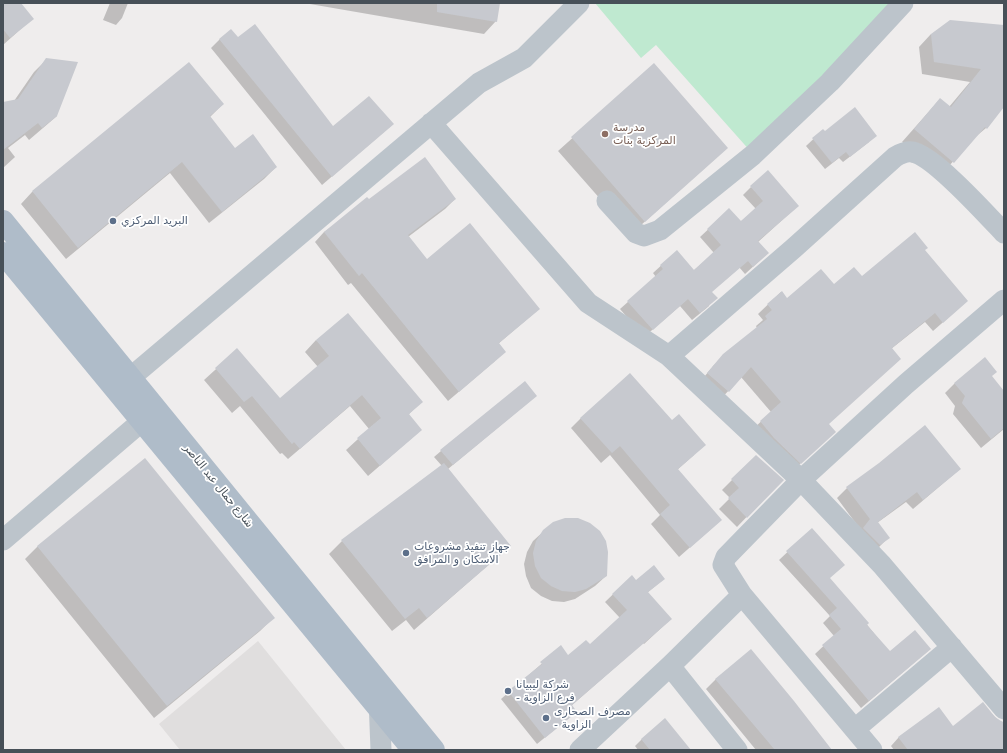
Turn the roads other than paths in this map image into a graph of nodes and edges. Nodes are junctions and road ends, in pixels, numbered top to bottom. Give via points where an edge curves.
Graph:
1 (579, 3) edge
2 (903, 3) edge
3 (431, 123) junction
4 (607, 201) dead end
5 (3, 221) edge
6 (1004, 233) edge
7 (3, 252) edge
8 (1004, 300) edge
9 (669, 356) junction
10 (130, 378) junction
11 (148, 416) junction
12 (801, 480) junction
13 (3, 540) edge
14 (742, 595) junction
15 (952, 647) junction
16 (670, 666) junction
17 (380, 684) junction
18 (378, 709) junction
19 (1004, 709) edge
20 (855, 729) junction
21 (381, 750) edge
22 (413, 750) edge
23 (434, 750) edge
24 (580, 750) edge
25 (737, 750) edge
26 (872, 750) edge

1 - 3 street via 524,58 479,83
2 - 4 street via 830,82 753,155 660,230 644,236 636,232
3 - 9 street via 588,303
3 - 10 street
5 - 10 main road, شارع جمال عبد الناصر
6 - 9 street via 966,193 926,159 910,151 902,153
7 - 11 main road, شارع جمال عبد الناصر
8 - 12 street via 906,384
9 - 12 street
10 - 11 main road, شارع جمال عبد الناصر
11 - 13 street
11 - 17 main road, شارع جمال عبد الناصر
11 - 18 main road, شارع جمال عبد الناصر
12 - 14 street via 726,557 723,565
12 - 15 street via 882,566
14 - 16 street
14 - 20 street
15 - 19 street
15 - 20 street
16 - 24 street
16 - 25 street
17 - 18 street
17 - 23 main road, شارع جمال عبد الناصر
18 - 21 street
18 - 22 main road, شارع جمال عبد الناصر
20 - 26 street

